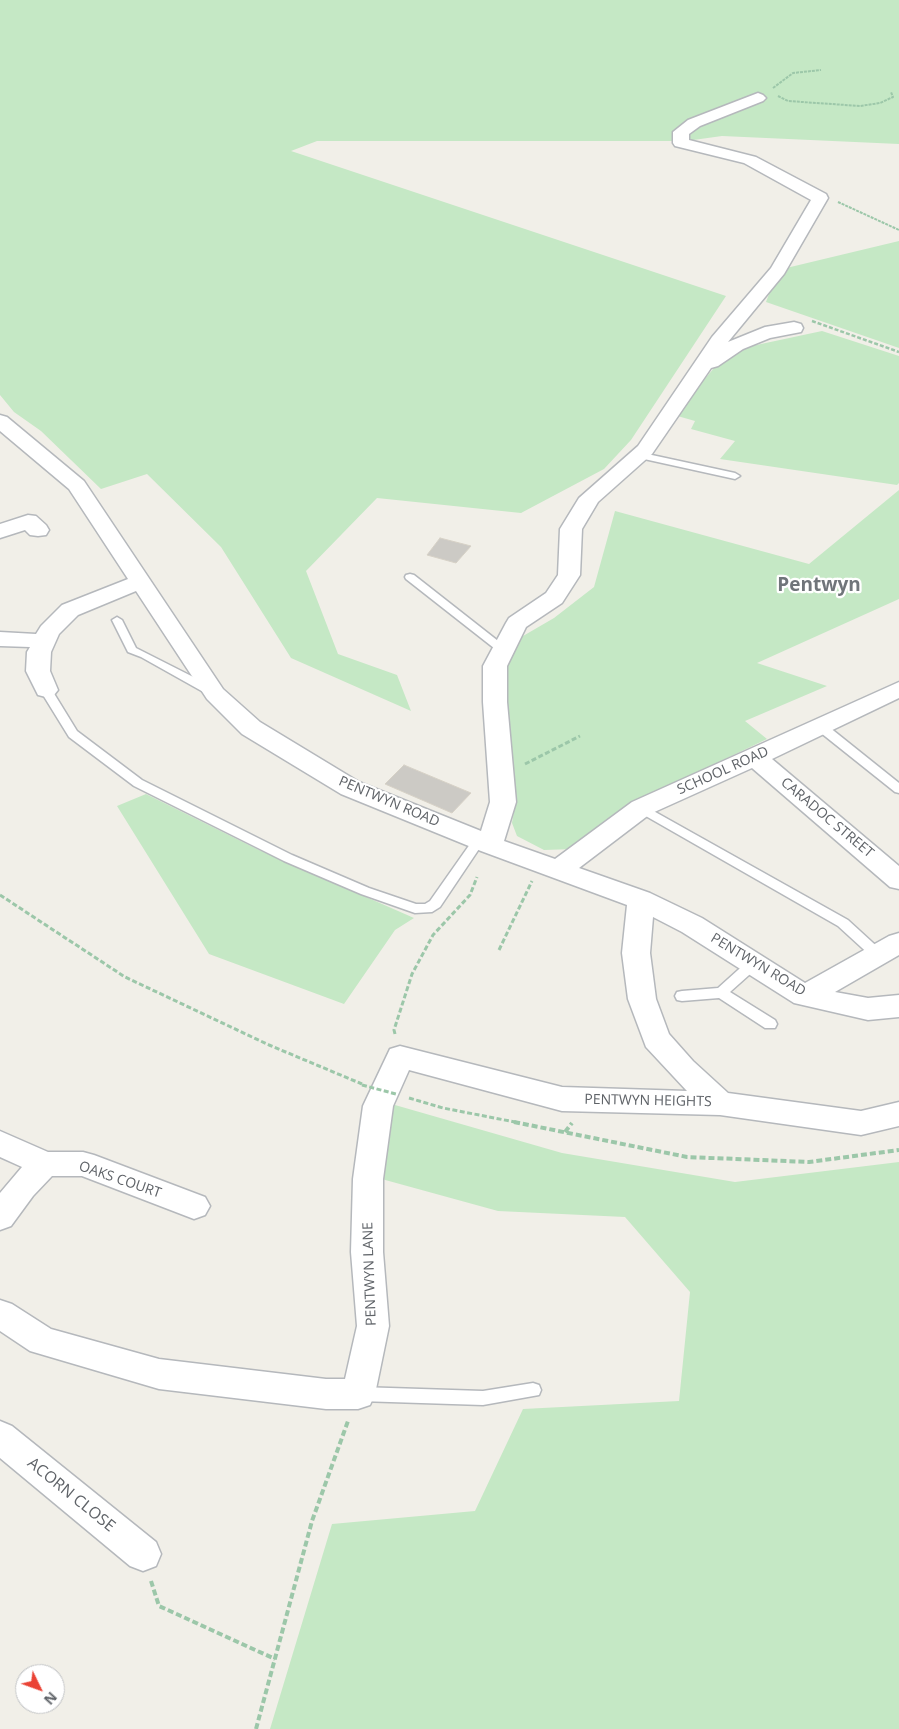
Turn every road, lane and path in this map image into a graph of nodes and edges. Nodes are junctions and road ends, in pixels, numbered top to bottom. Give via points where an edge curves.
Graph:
1 (821, 70) dead end
2 (892, 92) dead end
3 (762, 95) junction
4 (816, 195) junction
5 (899, 230) edge
6 (800, 323) joint
7 (899, 352) edge
8 (674, 405) junction
9 (0, 421) edge
10 (638, 455) junction
11 (735, 476) dead end
12 (38, 530) dead end
13 (0, 532) edge
14 (410, 577) dead end
15 (141, 582) junction
16 (117, 620) dead end
17 (0, 639) edge
18 (44, 641) junction
19 (503, 650) junction
20 (899, 689) edge
21 (46, 690) joint
22 (215, 694) junction
23 (820, 726) junction
24 (580, 736) dead end
25 (755, 757) junction
26 (500, 769) junction
27 (899, 789) edge
28 (642, 808) junction
29 (485, 842) junction
30 (549, 867) junction
31 (899, 880) edge
32 (0, 895) edge
33 (640, 900) junction
34 (888, 949) edge
35 (499, 950) dead end
36 (753, 964) junction
37 (721, 993) junction
38 (682, 996) dead end
39 (804, 996) junction
40 (899, 1006) edge
41 (770, 1024) dead end
42 (400, 1057) junction
43 (720, 1103) junction
44 (899, 1114) edge
45 (0, 1143) edge
46 (899, 1150) edge
47 (45, 1164) junction
48 (194, 1206) dead end
49 (0, 1217) edge
50 (0, 1314) edge
51 (533, 1390) dead end
52 (358, 1394) junction
53 (0, 1436) edge
54 (143, 1554) joint
55 (275, 1659) junction
56 (256, 1729) edge

1 - 3 path via 793,73
2 - 3 path via 893,97 880,104 860,106 788,101 775,94
3 - 4 street via 694,123 681,132 681,142 750,160
4 - 5 path
4 - 8 street via 820,198 778,270 744,308
6 - 7 path
6 - 8 street via 765,333 711,361 684,402
8 - 10 street via 645,450
9 - 15 street, PENTWYN ROAD via 77,485
10 - 11 lane
10 - 19 street via 590,498 571,529 569,575 554,598 517,623
12 - 13 street via 28,521
14 - 19 lane
15 - 18 street via 70,610 49,631
15 - 22 street, PENTWYN ROAD
16 - 22 lane via 132,650
17 - 18 street
18 - 21 street via 39,652 38,671
19 - 26 street via 495,666
20 - 23 street, SCHOOL ROAD
21 - 29 lane via 73,734 138,782 288,858 365,891 427,909 435,904
22 - 29 street, PENTWYN ROAD via 252,728 350,788
23 - 25 street, SCHOOL ROAD
23 - 27 lane
24 - 26 path via 523,765
25 - 28 street, SCHOOL ROAD
25 - 31 street, CARADOC STREET
26 - 29 street via 503,802
28 - 30 street, SCHOOL ROAD
28 - 34 lane
29 - 30 street, PENTWYN ROAD
29 - 42 path via 470,895 433,935 412,974 394,1030
30 - 33 street, PENTWYN ROAD
30 - 35 path
32 - 46 path, bridge via 125,977 362,1085 443,1108 688,1157 809,1162
33 - 36 street, PENTWYN ROAD via 692,925
33 - 43 street via 636,954 642,999 656,1039
34 - 39 street
36 - 37 lane
36 - 39 street, PENTWYN ROAD
37 - 38 lane
37 - 41 lane
39 - 40 street, PENTWYN ROAD via 868,1009
42 - 43 street, PENTWYN HEIGHTS via 562,1099
42 - 52 street, PENTWYN LANE via 378,1106 368,1179 373,1326
43 - 44 street, PENTWYN HEIGHTS via 861,1123
45 - 47 street, OAKS COURT
47 - 48 street, OAKS COURT via 82,1164
47 - 49 street via 22,1187
50 - 52 street via 42,1341 159,1374 326,1394
51 - 52 lane via 484,1398
52 - 55 path via 312,1521
53 - 54 street, ACORN CLOSE
54 - 55 path via 159,1606
55 - 56 path

